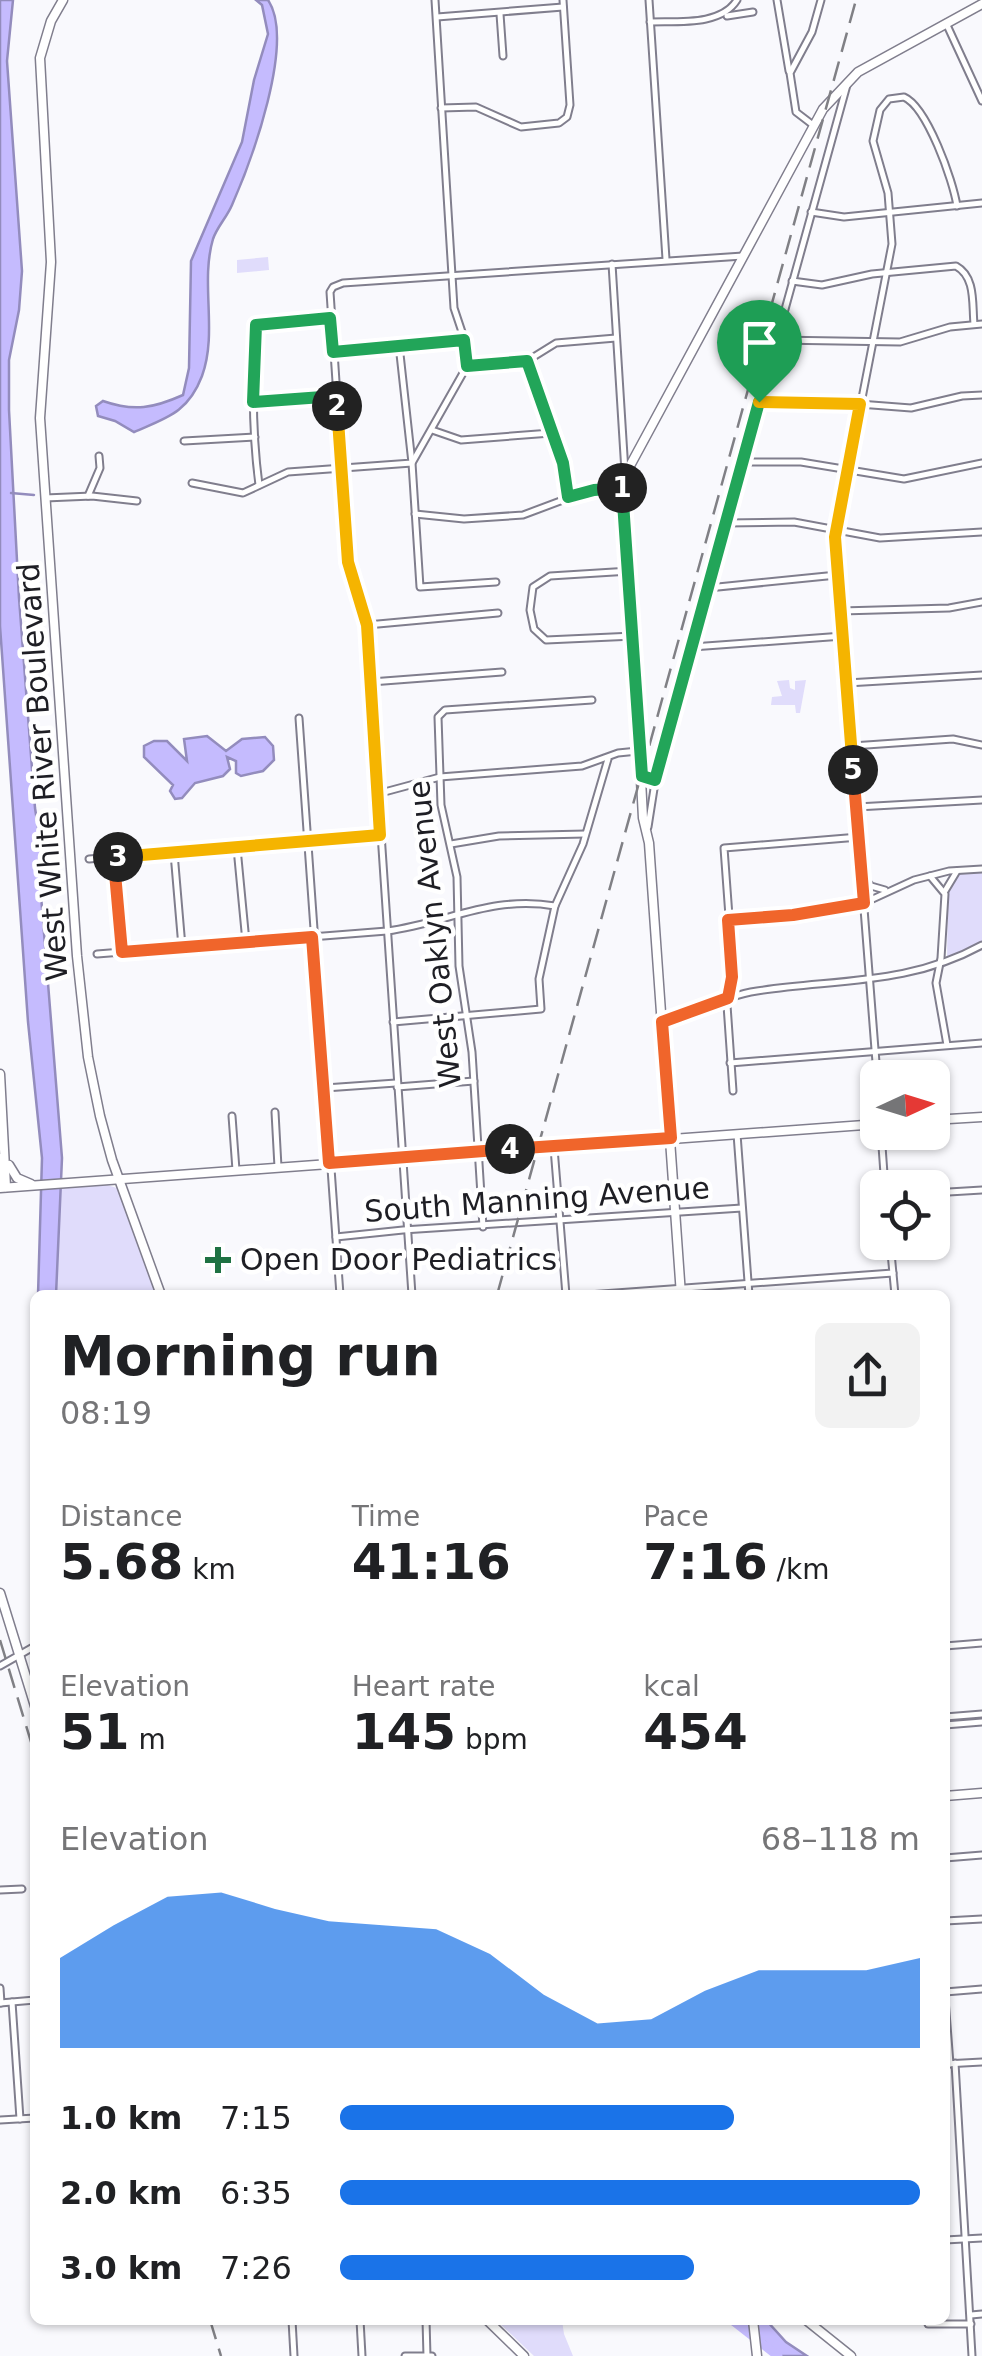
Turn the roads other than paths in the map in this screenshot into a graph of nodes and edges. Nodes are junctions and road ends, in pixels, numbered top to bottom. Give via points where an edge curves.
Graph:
1 (63, 0) edge
2 (435, 0) edge
3 (649, 0) edge
4 (737, 0) edge
5 (777, 0) edge
6 (821, 0) edge
7 (563, 4) edge
8 (982, 4) edge
9 (500, 12) junction
10 (752, 12) dead end
11 (719, 16) junction
12 (436, 17) junction
13 (650, 22) junction
14 (946, 24) junction
15 (503, 56) dead end
16 (790, 73) junction
17 (847, 84) junction
18 (982, 101) edge
19 (442, 108) junction
20 (814, 124) junction
21 (982, 203) edge
22 (956, 206) junction
23 (812, 212) junction
24 (890, 214) junction
25 (743, 256) junction
26 (666, 259) junction
27 (612, 264) junction
28 (886, 274) junction
29 (452, 276) junction
30 (792, 281) junction
31 (330, 318) junction
32 (974, 324) junction
33 (982, 324) edge
34 (616, 338) junction
35 (464, 340) junction
36 (776, 340) junction
37 (873, 343) junction
38 (399, 345) junction
39 (333, 352) junction
40 (527, 361) junction
41 (467, 366) junction
42 (982, 395) edge
43 (336, 396) junction
44 (253, 402) junction
45 (759, 402) junction
46 (860, 404) junction
47 (432, 430) junction
48 (552, 432) junction
49 (255, 437) junction
50 (184, 440) dead end
51 (99, 456) dead end
52 (743, 462) junction
53 (412, 463) junction
54 (982, 463) edge
55 (341, 468) junction
56 (847, 470) junction
57 (625, 475) junction
58 (192, 483) dead end
59 (259, 485) junction
60 (624, 488) junction
61 (88, 496) junction
62 (568, 497) junction
63 (45, 498) junction
64 (137, 501) dead end
65 (415, 514) junction
66 (726, 523) junction
67 (835, 530) junction
68 (982, 532) edge
69 (630, 571) junction
70 (837, 575) junction
71 (496, 582) dead end
72 (708, 588) junction
73 (982, 602) edge
74 (841, 611) junction
75 (498, 613) dead end
76 (367, 625) junction
77 (634, 636) junction
78 (843, 636) junction
79 (692, 648) junction
80 (502, 672) dead end
81 (982, 675) edge
82 (371, 682) junction
83 (847, 683) junction
84 (592, 700) dead end
85 (299, 718) dead end
86 (982, 745) edge
87 (852, 746) junction
88 (642, 751) junction
89 (608, 759) junction
90 (642, 776) junction
91 (440, 778) junction
92 (655, 780) junction
93 (378, 794) junction
94 (982, 800) edge
95 (857, 808) junction
96 (648, 830) junction
97 (585, 834) junction
98 (380, 835) junction
99 (859, 838) junction
100 (306, 842) junction
101 (451, 844) junction
102 (237, 848) junction
103 (174, 853) junction
104 (89, 859) dead end
105 (115, 859) junction
106 (982, 868) edge
107 (958, 870) junction
108 (929, 875) junction
109 (862, 876) junction
110 (888, 890) junction
111 (945, 894) junction
112 (864, 903) junction
113 (555, 906) junction
114 (460, 914) junction
115 (728, 920) junction
116 (386, 931) junction
117 (312, 937) junction
118 (246, 942) junction
119 (982, 945) edge
120 (182, 948) junction
121 (122, 952) junction
122 (97, 954) dead end
123 (939, 966) junction
124 (870, 981) junction
125 (728, 998) junction
126 (468, 1017) junction
127 (393, 1022) junction
128 (662, 1022) junction
129 (982, 1043) edge
130 (947, 1045) junction
131 (875, 1052) junction
132 (876, 1060) edge
133 (730, 1062) junction
134 (0, 1074) edge
135 (474, 1081) junction
136 (397, 1085) junction
137 (324, 1088) junction
138 (732, 1092) dead end
139 (274, 1112) dead end
140 (232, 1116) dead end
141 (982, 1117) edge
142 (950, 1119) edge
143 (860, 1125) edge
144 (737, 1134) junction
145 (671, 1138) junction
146 (554, 1146) junction
147 (479, 1152) junction
148 (402, 1157) junction
149 (3, 1158) edge
150 (329, 1163) junction
151 (278, 1167) junction
152 (236, 1170) junction
153 (118, 1178) junction
154 (25, 1184) junction
155 (3, 1188) edge
156 (982, 1190) edge
157 (950, 1192) edge
158 (742, 1208) junction
159 (676, 1212) junction
160 (560, 1222) junction
161 (483, 1226) junction
162 (408, 1230) junction
163 (335, 1238) junction
164 (892, 1260) edge
165 (893, 1273) junction
166 (748, 1284) junction
167 (159, 1290) edge
168 (340, 1290) edge
169 (412, 1290) edge
170 (566, 1290) edge
171 (681, 1290) edge
172 (698, 1290) edge
173 (749, 1290) edge
174 (894, 1290) edge
175 (0, 1592) edge
176 (982, 1643) edge
177 (950, 1646) edge
178 (30, 1649) edge
179 (19, 1656) junction
180 (4, 1664) edge
181 (30, 1690) edge
182 (982, 1714) edge
183 (950, 1717) edge
184 (982, 1722) edge
185 (950, 1725) edge
186 (982, 1793) edge
187 (950, 1796) edge
188 (982, 1855) edge
189 (950, 1858) edge
190 (22, 1889) dead end
191 (0, 1890) edge
192 (982, 1919) edge
193 (950, 1922) edge
194 (0, 1988) edge
195 (982, 1989) edge
196 (950, 1995) edge
197 (30, 2000) edge
198 (0, 2002) edge
199 (12, 2002) junction
200 (982, 2062) edge
201 (950, 2064) edge
202 (30, 2118) edge
203 (20, 2119) junction
204 (0, 2120) edge
205 (966, 2238) junction
206 (982, 2238) edge
207 (950, 2240) edge
208 (971, 2314) junction
209 (982, 2314) edge
210 (950, 2324) edge
211 (971, 2324) junction
212 (292, 2325) edge
213 (360, 2325) edge
214 (426, 2325) edge
215 (492, 2325) edge
216 (754, 2325) edge
217 (812, 2325) edge
218 (429, 2355) edge
219 (294, 2356) edge
220 (362, 2356) edge
221 (405, 2356) edge
222 (524, 2356) edge
223 (756, 2356) edge
224 (851, 2356) edge
225 (972, 2356) edge

1 - 63 main road, West White River Boulevard via 40,58 52,262 40,418
2 - 12 street
3 - 13 street
4 - 11 street
5 - 16 street
6 - 16 street
7 - 9 street
7 - 19 street via 568,113 556,124 521,127 476,107
8 - 14 main road
9 - 12 street
9 - 15 street
10 - 11 street
11 - 13 street
12 - 19 street
13 - 26 street
14 - 17 main road
14 - 18 street
16 - 20 street via 796,112
17 - 20 main road
17 - 23 street
19 - 29 street
20 - 25 main road
21 - 22 street
22 - 24 street
22 - 24 street via 918,106 896,96 882,107 874,135
23 - 24 street
23 - 30 street
24 - 28 street
25 - 26 street
25 - 57 main road
26 - 27 street
27 - 29 street
27 - 34 street
28 - 30 street via 822,284
28 - 32 street via 962,269 970,282
28 - 37 street
29 - 31 street via 344,283 332,289
29 - 35 street
30 - 36 street
31 - 39 street
31 - 44 street via 256,325
32 - 33 street
32 - 37 street
34 - 40 street via 556,343
34 - 57 street
35 - 38 street
35 - 41 street
36 - 37 street
36 - 45 street
37 - 46 street
38 - 39 street
38 - 53 street
39 - 43 street
40 - 41 street
40 - 48 street
41 - 47 street
42 - 46 street via 911,408
43 - 44 street
43 - 55 street
44 - 49 street
45 - 46 street
45 - 52 street
46 - 56 street
47 - 48 street via 461,440
47 - 53 street
48 - 62 street
49 - 50 street
49 - 59 street
51 - 61 street
52 - 56 street
52 - 66 street
53 - 55 street
53 - 65 street
54 - 56 street via 904,479
55 - 59 street via 288,472
55 - 76 street via 349,565
56 - 67 street
57 - 60 main road
58 - 59 street via 236,494
60 - 62 street
60 - 69 main road
61 - 63 street
61 - 64 street
62 - 65 street via 524,514
63 - 153 main road, West White River Boulevard via 84,1024
65 - 71 street via 420,587
66 - 67 street via 780,521
66 - 72 street
67 - 68 street via 880,538
67 - 70 street
69 - 77 main road
69 - 77 street via 550,576 535,583 530,610 532,626 549,641
70 - 72 street
70 - 74 street
72 - 79 street
73 - 74 street
74 - 78 street
75 - 76 street
76 - 82 street
77 - 88 main road
78 - 79 street
78 - 83 street
79 - 92 street
80 - 82 street
81 - 83 street
82 - 93 street
83 - 87 street
84 - 91 street, West Oaklyn Avenue via 440,712
85 - 100 street
86 - 87 street via 944,739
87 - 95 street
88 - 89 street
88 - 90 main road
89 - 91 street
89 - 97 street
90 - 92 main road
90 - 96 main road
91 - 93 street
91 - 101 street, West Oaklyn Avenue
92 - 96 street
93 - 98 street
94 - 95 street
95 - 99 street
96 - 128 main road
97 - 101 street via 488,836
97 - 113 street
98 - 100 street
98 - 116 street
99 - 109 street
99 - 115 street via 724,848
100 - 102 street
100 - 117 street
101 - 114 street, West Oaklyn Avenue
102 - 103 street
102 - 118 street
103 - 105 street
103 - 120 street
104 - 105 street
105 - 121 street
106 - 107 street
107 - 108 street
107 - 111 street
108 - 110 street
108 - 111 street
109 - 110 street
109 - 112 street
110 - 112 street
111 - 123 street
112 - 115 street
112 - 124 street
113 - 114 street via 524,901
113 - 126 street via 540,979 541,1009
114 - 116 street
114 - 126 street, West Oaklyn Avenue via 459,966
115 - 125 street
116 - 117 street
116 - 127 street
117 - 118 street
117 - 137 street
118 - 120 street
119 - 123 street
120 - 121 street
121 - 122 street
123 - 124 street
123 - 130 street
124 - 125 street
124 - 131 street
125 - 128 street
125 - 133 street
126 - 127 street
126 - 135 street, West Oaklyn Avenue
127 - 136 street
128 - 145 main road
129 - 130 street
130 - 131 street
131 - 132 street
131 - 133 street
133 - 138 street
134 - 149 main road
135 - 136 street
135 - 147 street, West Oaklyn Avenue
136 - 137 street
136 - 148 street
137 - 150 street
139 - 151 street
140 - 152 street
141 - 142 main road
143 - 144 main road
144 - 145 main road
144 - 158 street
145 - 146 main road
145 - 159 main road
146 - 147 main road
146 - 160 street
147 - 148 main road
147 - 161 street, West Oaklyn Avenue
148 - 150 main road
148 - 162 street
149 - 154 main road
149 - 155 main road
150 - 151 main road
150 - 163 street
151 - 152 main road
152 - 153 main road
153 - 154 main road
153 - 167 main road, West White River Boulevard
154 - 155 main road
156 - 157 street
158 - 159 street, South Manning Avenue
158 - 166 street
159 - 160 street, South Manning Avenue
159 - 171 main road
160 - 161 street, South Manning Avenue
160 - 170 street
161 - 162 street, South Manning Avenue
162 - 163 street, South Manning Avenue
162 - 169 street
163 - 168 street
164 - 165 street
165 - 166 street
165 - 174 street
166 - 172 street
166 - 173 street
175 - 179 main road
176 - 177 street
178 - 179 street
179 - 180 street
179 - 181 main road
182 - 183 street
184 - 185 street
186 - 187 main road
188 - 189 street
190 - 191 street
192 - 193 street
194 - 198 street
195 - 196 street
197 - 199 street
198 - 199 street
199 - 203 street
200 - 201 street
201 - 205 street
202 - 203 street
203 - 204 street
205 - 206 street
205 - 207 street
205 - 208 street
208 - 209 street
208 - 211 street
210 - 211 street
211 - 225 street
212 - 219 street
213 - 220 street
214 - 218 street
215 - 222 main road
216 - 223 main road
217 - 224 main road
218 - 221 street

